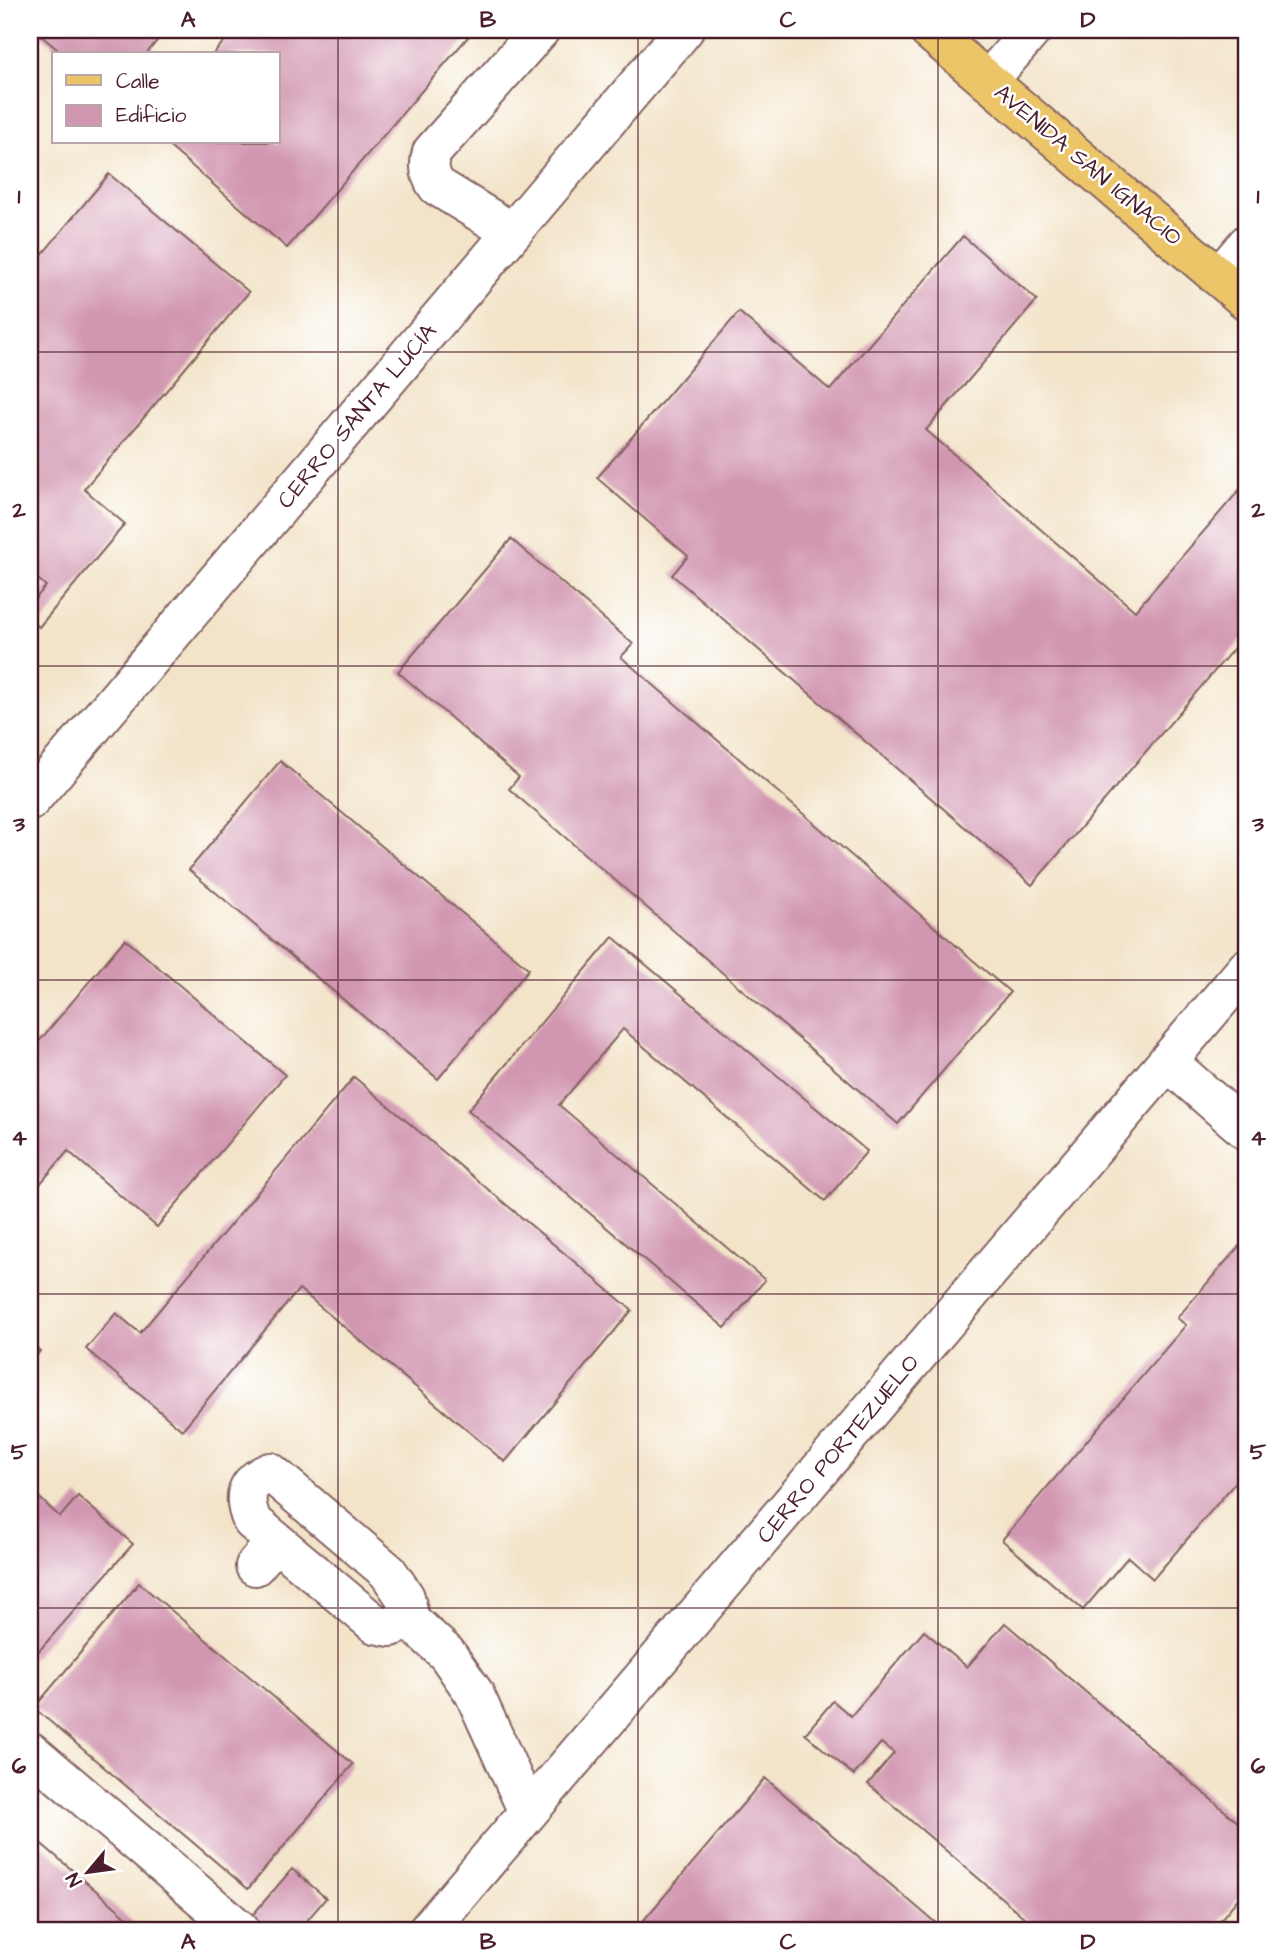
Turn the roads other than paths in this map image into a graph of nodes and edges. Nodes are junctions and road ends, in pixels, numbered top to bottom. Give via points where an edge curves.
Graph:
1 (540, 30) edge
2 (684, 30) edge
3 (928, 30) edge
4 (1032, 30) edge
5 (988, 81) junction
6 (512, 232) junction
7 (1247, 244) edge
8 (1233, 289) edge
9 (30, 802) edge
10 (1247, 968) edge
11 (1168, 1062) junction
12 (1247, 1131) edge
13 (383, 1633) junction
14 (30, 1751) edge
15 (528, 1812) junction
16 (240, 1930) edge
17 (428, 1930) edge

1 - 6 street via 432,152 429,161 438,186
2 - 6 street, CERRO SANTA LUCÍA
3 - 5 main road, AVENIDA SAN IGNACIO
4 - 5 street
5 - 8 main road, AVENIDA SAN IGNACIO
6 - 9 street, CERRO SANTA LUCÍA
7 - 8 street
10 - 11 street, CERRO PORTEZUELO
11 - 12 street
11 - 15 street, CERRO PORTEZUELO
13 - 13 street via 405,1597 388,1572 270,1472 256,1478 246,1489 246,1506 266,1554
13 - 15 street via 447,1654 474,1693
14 - 16 street
15 - 17 street, CERRO PORTEZUELO

